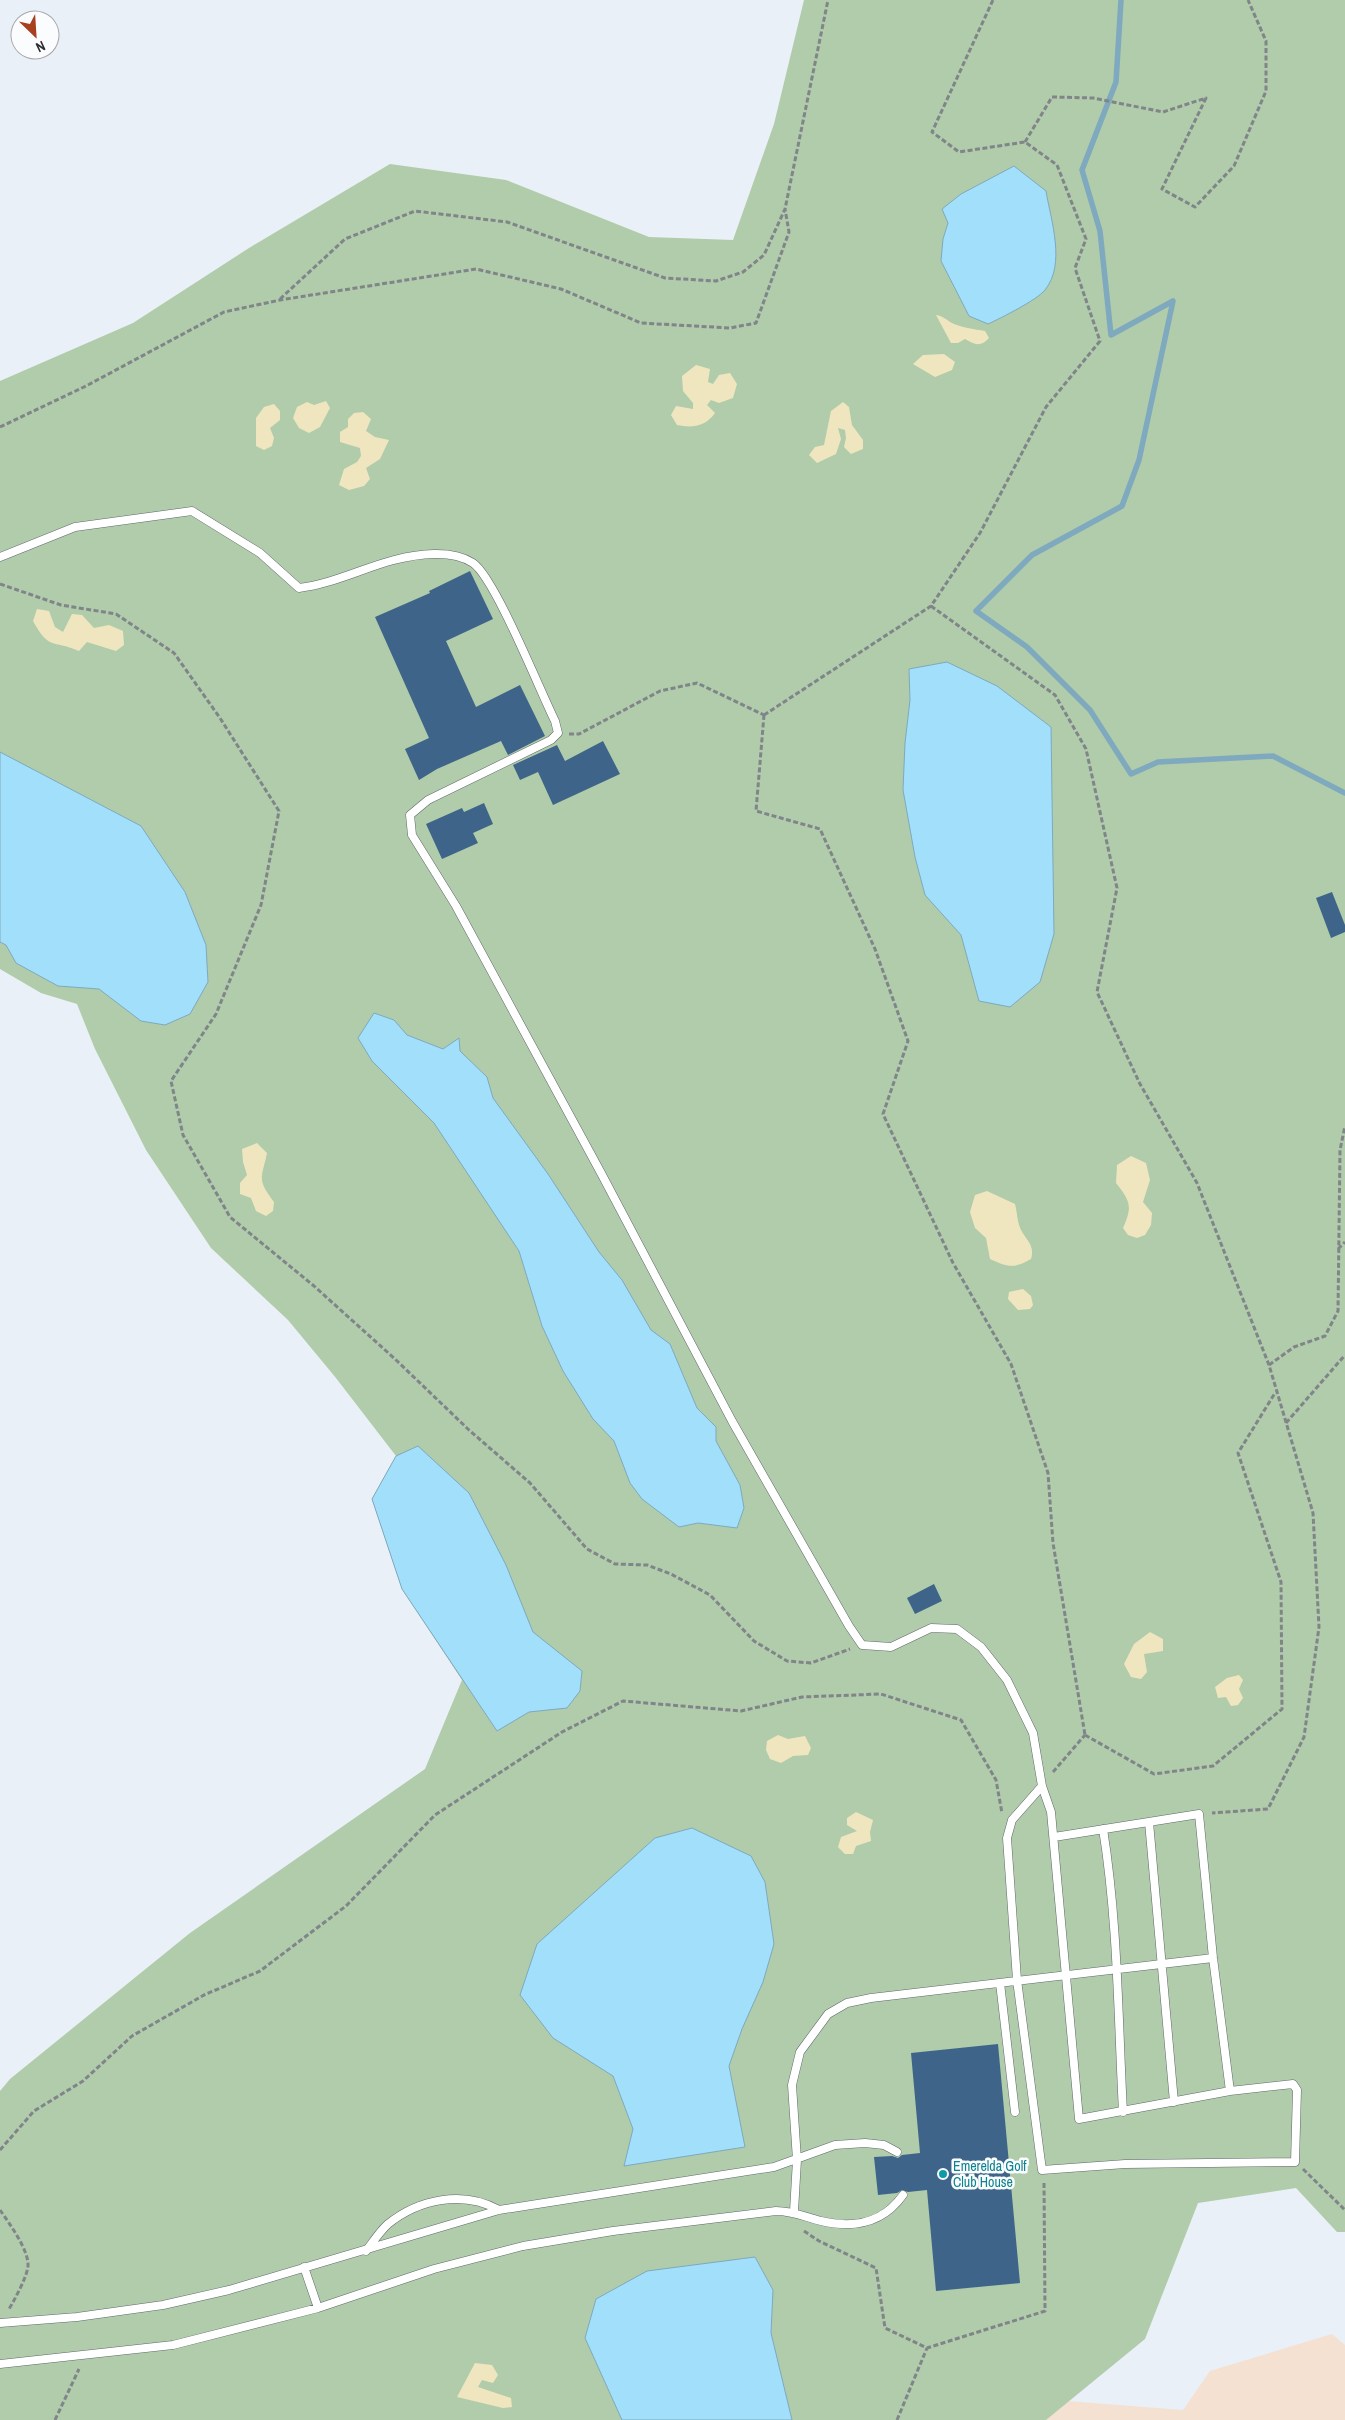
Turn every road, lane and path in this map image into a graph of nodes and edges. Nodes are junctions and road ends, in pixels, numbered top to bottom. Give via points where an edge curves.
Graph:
1 (828, 0) edge
2 (993, 0) edge
3 (1248, 0) edge
4 (1025, 142) junction
5 (785, 209) junction
6 (280, 300) junction
7 (0, 427) edge
8 (0, 557) edge
9 (0, 584) edge
10 (931, 606) junction
11 (764, 715) junction
12 (558, 733) junction
13 (1345, 1126) edge
14 (1345, 1242) edge
15 (1338, 1249) junction
16 (1345, 1355) edge
17 (1269, 1365) junction
18 (1275, 1393) junction
19 (1286, 1423) junction
20 (862, 1645) junction
21 (1085, 1735) junction
22 (1042, 1786) junction
23 (1199, 1814) junction
24 (1149, 1822) junction
25 (1103, 1830) junction
26 (1054, 1837) junction
27 (1007, 1838) junction
28 (1213, 1958) junction
29 (1162, 1964) junction
30 (1116, 1971) junction
31 (1068, 1976) junction
32 (1016, 1980) junction
33 (1000, 1983) junction
34 (1230, 2091) junction
35 (1174, 2102) junction
36 (1015, 2112) dead end
37 (1122, 2112) junction
38 (0, 2150) edge
39 (897, 2152) dead end
40 (797, 2160) junction
41 (1296, 2162) junction
42 (903, 2195) dead end
43 (1045, 2200) dead end
44 (0, 2210) edge
45 (499, 2210) junction
46 (1345, 2210) edge
47 (794, 2212) junction
48 (366, 2251) junction
49 (304, 2267) junction
50 (16, 2297) dead end
51 (318, 2308) junction
52 (0, 2323) edge
53 (927, 2348) junction
54 (85, 2356) junction
55 (0, 2364) edge
56 (55, 2420) edge
57 (897, 2420) edge

1 - 5 path
2 - 4 path via 932,132 959,152
3 - 4 path via 1266,41 1266,91 1234,166 1195,207 1162,189 1206,98 1163,112 1093,98 1052,97
4 - 10 path via 1057,165 1086,239 1075,268 1100,341 1046,407 980,533
5 - 6 path via 764,255 743,272 716,281 666,278 507,222 415,211 345,239
5 - 6 path via 789,232 756,323 730,328 641,323 561,289 476,270
6 - 7 path via 224,312 86,386
8 - 12 lane via 76,527 192,511 260,553 300,588 395,560 449,554 472,562 483,572
9 - 20 path via 61,605 116,614 174,653 279,811 261,905 216,1014 171,1081 183,1135 230,1217 314,1286 530,1483 586,1549 614,1564 647,1565 710,1595 754,1640 787,1661 812,1663
10 - 11 path
10 - 17 path via 1055,695 1086,749 1117,888 1097,992 1140,1084 1197,1183
11 - 12 path via 697,683 660,691 579,734
11 - 21 path via 756,812 820,830 875,949 908,1041 883,1114 953,1263 1011,1364 1048,1473 1053,1543
12 - 20 lane via 551,740 428,800 410,815 412,835 456,906 732,1421
13 - 15 path via 1340,1150
14 - 15 path
15 - 17 path via 1338,1311 1326,1336 1294,1347
16 - 19 path
17 - 18 path
18 - 19 path
18 - 21 path via 1238,1453 1281,1582 1282,1709 1213,1766 1154,1774
19 - 23 path via 1313,1513 1319,1628 1304,1736 1268,1809
20 - 22 lane via 891,1647 930,1628 957,1629 981,1647 1007,1680 1033,1733
21 - 22 path
22 - 26 lane via 1051,1812
22 - 27 lane via 1012,1820
23 - 24 lane
23 - 28 lane
24 - 25 lane
24 - 29 lane
25 - 26 lane
25 - 30 lane
26 - 31 lane
27 - 32 lane
27 - 38 path via 996,1780 961,1720 881,1694 802,1697 741,1711 623,1701 562,1732 434,1815 346,1906 260,1971 204,1995 132,2036 83,2081 34,2111
28 - 29 lane
28 - 34 lane
29 - 30 lane
29 - 35 lane
30 - 31 lane
30 - 37 lane
31 - 32 lane
31 - 37 lane via 1079,2119
32 - 33 lane
32 - 41 lane via 1042,2170 1125,2164
33 - 36 lane
33 - 40 lane via 872,1998 847,2003 828,2014 800,2052 792,2084
34 - 35 lane
34 - 41 lane via 1288,2084 1295,2086
35 - 37 lane
39 - 40 lane via 884,2145 835,2145
40 - 45 lane via 774,2168
40 - 47 lane
41 - 46 path
42 - 47 lane via 894,2208 876,2220 853,2224 822,2221
43 - 53 path via 1045,2311
44 - 50 path via 17,2233 28,2265
45 - 48 lane
45 - 48 lane via 486,2203 451,2198 417,2205 387,2225
47 - 51 lane via 776,2211 613,2231 522,2246 443,2267
47 - 53 path via 798,2226 819,2241 876,2268 885,2328
48 - 49 lane
49 - 51 lane
49 - 52 lane via 229,2290 163,2305
51 - 54 lane via 173,2345
53 - 57 path
54 - 55 lane
54 - 56 path

